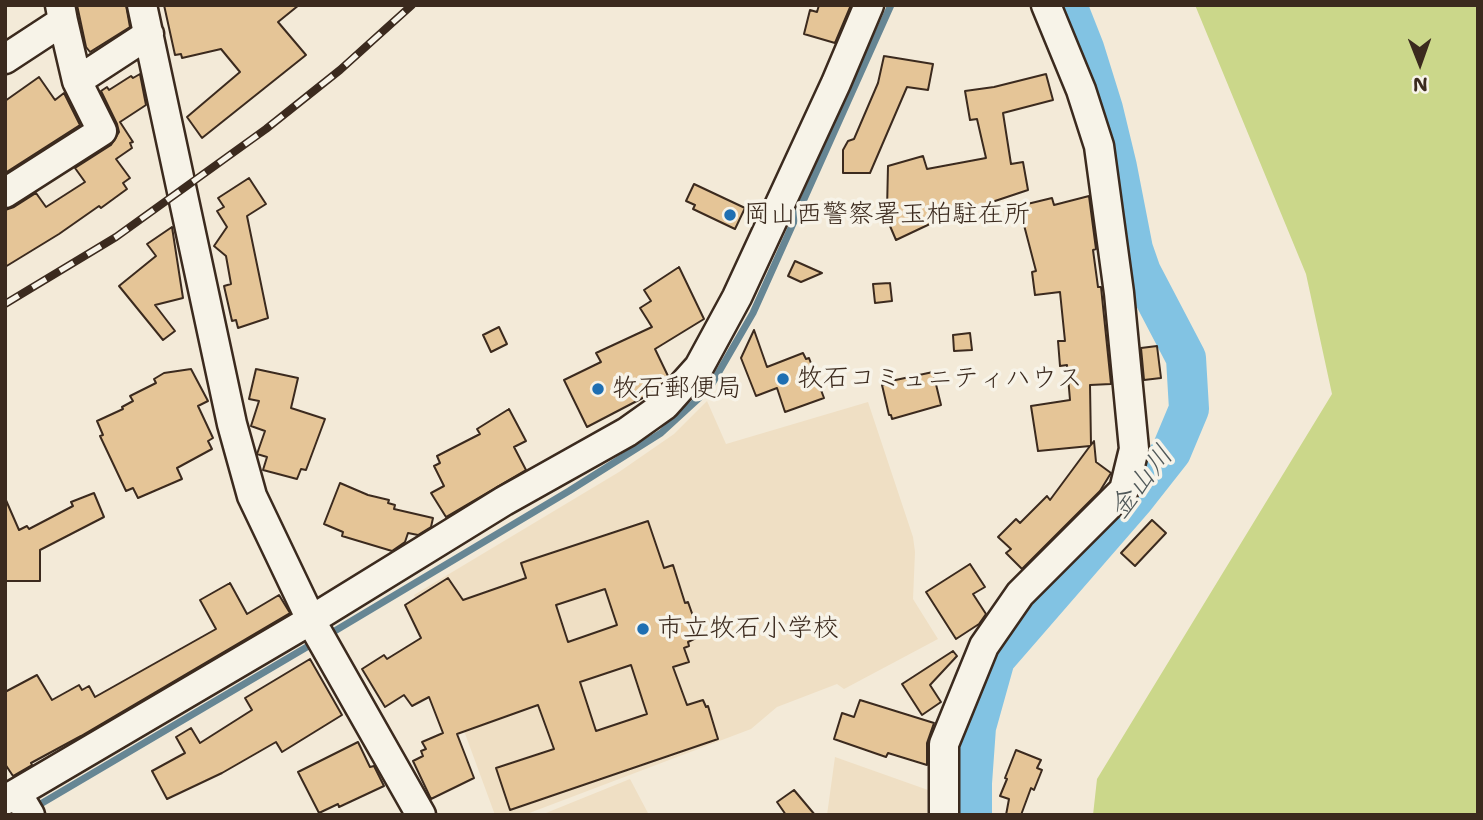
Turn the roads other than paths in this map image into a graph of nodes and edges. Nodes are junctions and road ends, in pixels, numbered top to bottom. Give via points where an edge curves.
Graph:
1 (142, 5) edge
2 (869, 5) edge
3 (1046, 5) edge
4 (62, 13) edge
5 (149, 34) junction
6 (5, 59) edge
7 (77, 81) junction
8 (5, 193) edge
9 (318, 633) junction
10 (19, 804) edge
11 (421, 815) edge
12 (944, 815) edge

1 - 5 street
2 - 9 street via 737,297 699,367 665,405 504,501
3 - 12 street via 1098,146 1119,293 1134,449 1124,490 1020,594 984,646 944,744
4 - 6 street
4 - 7 street
5 - 7 street
5 - 9 street via 242,466
7 - 8 street via 102,131
9 - 10 street
9 - 11 street

